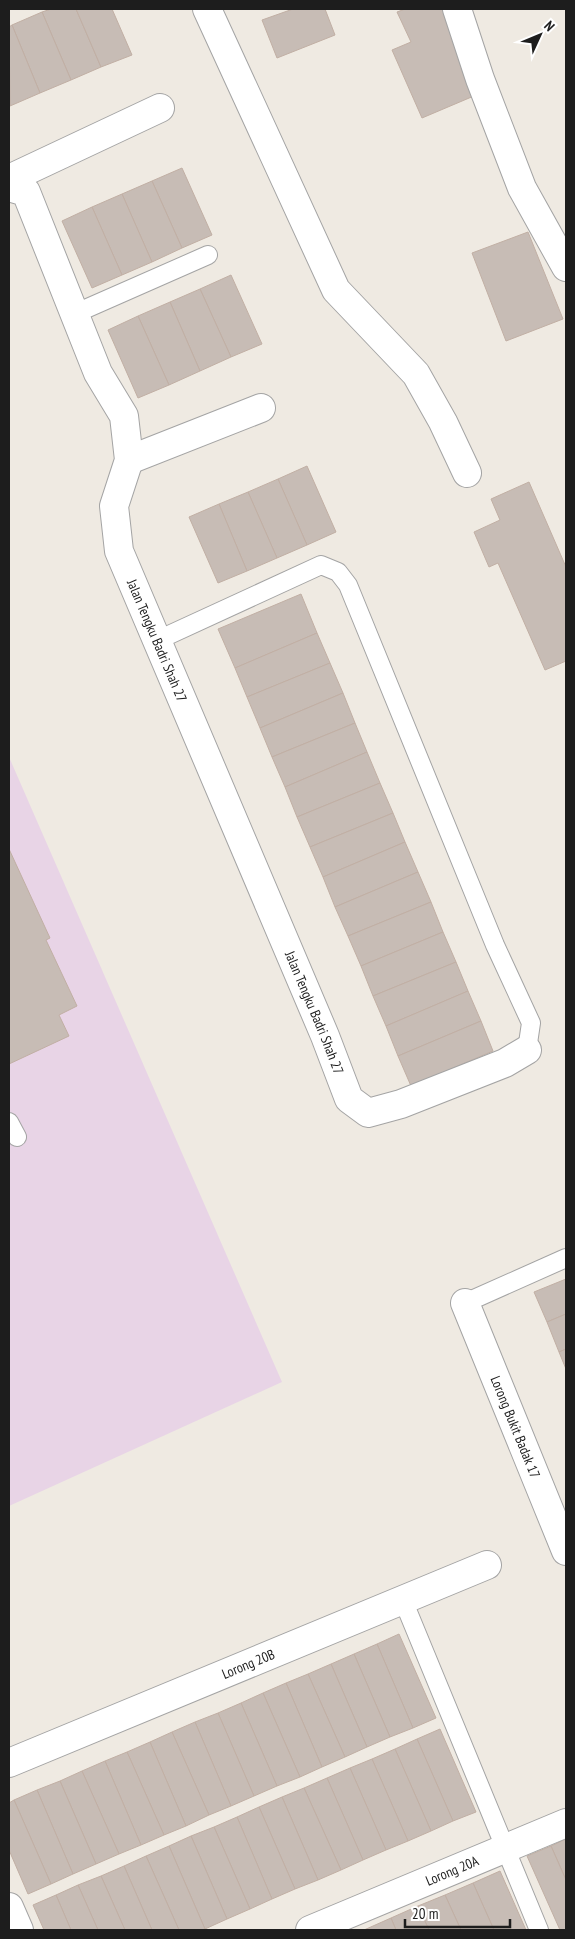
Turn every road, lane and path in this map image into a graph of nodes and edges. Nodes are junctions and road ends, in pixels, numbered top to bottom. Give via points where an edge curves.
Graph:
1 (206, 9) edge
2 (457, 9) edge
3 (160, 108) dead end
4 (9, 179) edge
5 (9, 187) edge
6 (208, 255) dead end
7 (566, 267) edge
8 (74, 314) junction
9 (261, 408) dead end
10 (129, 460) junction
11 (467, 473) dead end
12 (158, 640) junction
13 (527, 1050) joint
14 (566, 1258) edge
15 (465, 1302) joint
16 (566, 1551) edge
17 (487, 1565) dead end
18 (403, 1600) junction
19 (9, 1763) edge
20 (566, 1823) edge
21 (505, 1849) junction
22 (9, 1907) edge
23 (19, 1930) edge
24 (310, 1930) edge
25 (538, 1930) edge

1 - 11 street via 336,290 416,374
2 - 7 street via 522,188
3 - 4 street
5 - 8 street, Jalan Tengku Badri Shah 27 via 26,192
6 - 8 lane
8 - 10 street, Jalan Tengku Badri Shah 27 via 98,373 124,416
9 - 10 street
10 - 12 street, Jalan Tengku Badri Shah 27 via 114,506 119,551
12 - 13 street, Jalan Tengku Badri Shah 27 via 349,1099 368,1113 401,1104 505,1063
12 - 13 lane via 321,565 338,572 348,585 495,946 531,1023
14 - 15 lane
15 - 16 street, Lorong Bukit Badak 17
17 - 18 street, Lorong 20B
18 - 19 street, Lorong 20B
18 - 21 lane
20 - 21 street, Lorong 20A
21 - 24 street, Lorong 20A
21 - 25 lane
22 - 23 street

